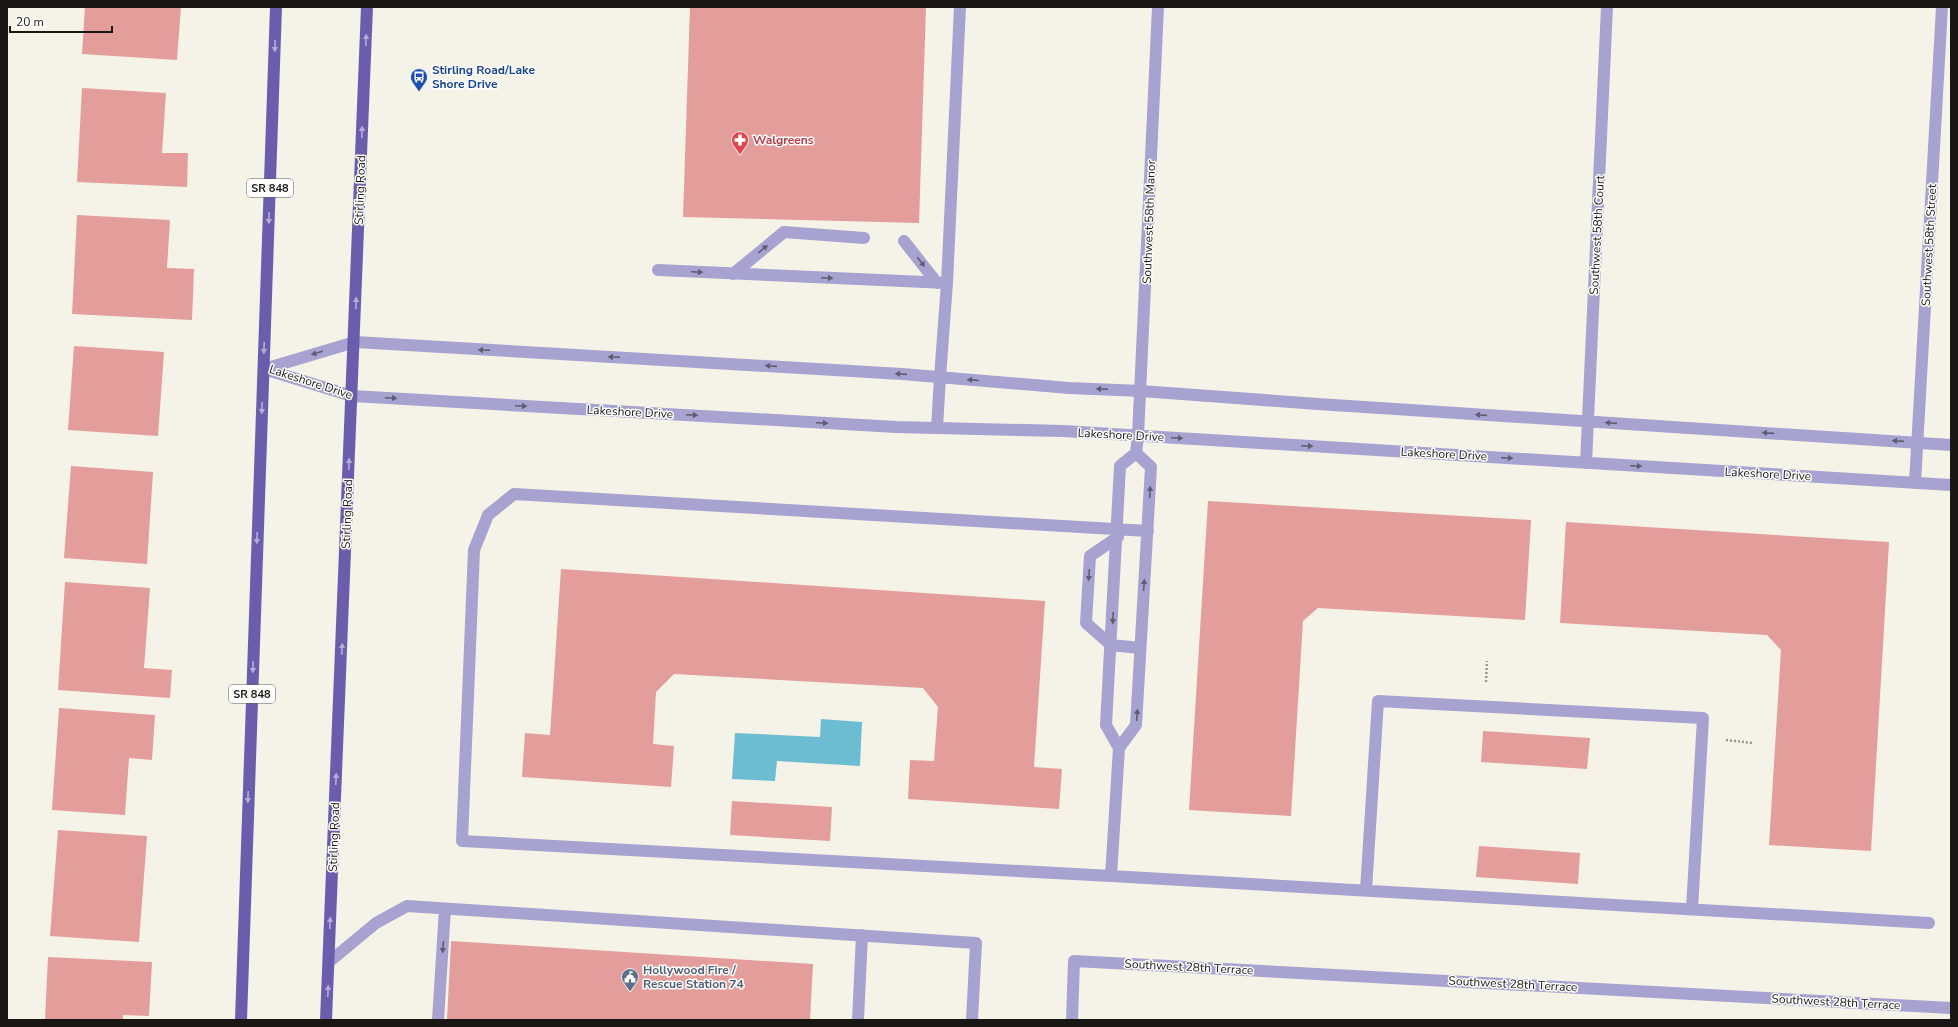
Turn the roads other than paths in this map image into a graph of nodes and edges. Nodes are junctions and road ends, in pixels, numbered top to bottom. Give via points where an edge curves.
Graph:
1 (276, 7) edge
2 (367, 7) edge
3 (960, 7) edge
4 (1158, 7) edge
5 (1607, 7) edge
6 (1942, 7) edge
7 (864, 238) dead end
8 (904, 241) dead end
9 (658, 270) dead end
10 (732, 274) junction
11 (942, 283) junction
12 (355, 342) junction
13 (264, 369) junction
14 (940, 377) junction
15 (1141, 391) junction
16 (352, 396) junction
17 (1588, 422) junction
18 (937, 428) junction
19 (1138, 436) junction
20 (1917, 442) junction
21 (1951, 445) edge
22 (1136, 453) junction
23 (1586, 463) junction
24 (1915, 483) junction
25 (1951, 485) edge
26 (1148, 531) junction
27 (1118, 533) junction
28 (1111, 645) junction
29 (1140, 648) junction
30 (1119, 748) junction
31 (1111, 876) junction
32 (1366, 890) junction
33 (445, 909) junction
34 (1692, 909) junction
35 (1929, 923) dead end
36 (862, 935) junction
37 (329, 962) junction
38 (1951, 1008) edge
39 (241, 1020) edge
40 (326, 1020) edge
41 (438, 1020) edge
42 (858, 1020) edge
43 (972, 1020) edge
44 (1072, 1020) edge

1 -> 13 main road, SR 848
12 -> 2 main road, Stirling Road
3 - 11 street
4 - 15 street, Southwest 58th Manor
5 - 17 street, Southwest 58th Court
6 - 20 street, Southwest 58th Street
10 -> 7 street via 784,232
8 -> 11 street
9 -> 10 street
10 -> 11 street
11 - 14 street
12 -> 13 street, Lakeshore Drive
14 -> 12 street, Lakeshore Drive
12 - 16 main road, Stirling Road
13 - 16 street, Lakeshore Drive
13 -> 39 main road, SR 848
15 -> 14 street, Lakeshore Drive via 1069,388
14 - 18 street
17 -> 15 street, Lakeshore Drive
15 - 19 street, Southwest 58th Manor
16 -> 18 street, Lakeshore Drive
37 -> 16 main road, Stirling Road
20 -> 17 street, Lakeshore Drive
17 - 23 street, Southwest 58th Court
18 - 19 street, Lakeshore Drive via 1064,431
19 - 22 street, Southwest 58th Manor
19 -> 23 street, Lakeshore Drive
20 - 21 street, Lakeshore Drive
20 - 24 street, Southwest 58th Street
26 -> 22 street via 1151,467
22 - 27 street via 1120,466
23 -> 24 street, Lakeshore Drive
24 - 25 street, Lakeshore Drive
26 - 27 street
29 -> 26 street
27 -> 28 street
27 -> 28 street via 1090,556 1086,616 1086,623
27 - 31 street via 514,494 488,515 474,550 462,841
28 - 29 street
28 - 30 street via 1106,725
30 -> 29 street via 1136,725
30 - 31 street
31 - 32 street
32 - 34 street
32 - 34 street via 1378,700 1703,718
33 - 36 street
33 - 37 street via 407,906 376,923
33 -> 41 street
34 - 35 street
36 - 42 street
36 - 43 street via 976,943
40 -> 37 main road, Stirling Road
38 - 44 street, Southwest 28th Terrace via 1074,961

